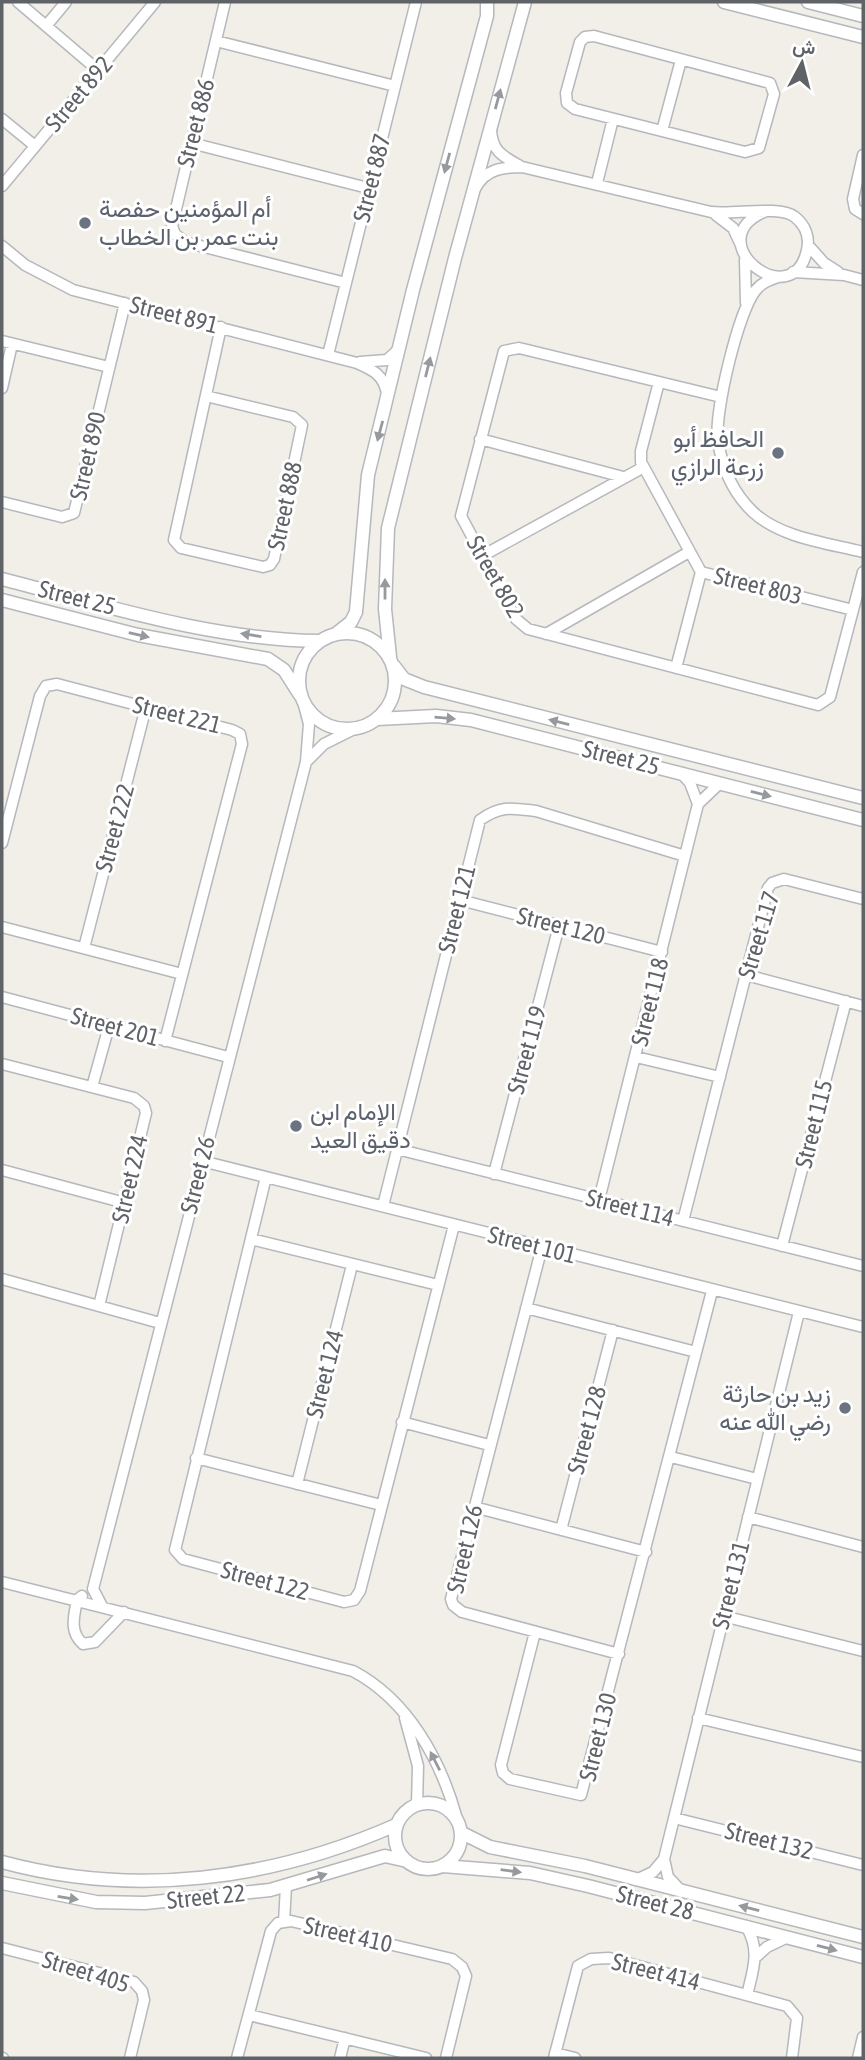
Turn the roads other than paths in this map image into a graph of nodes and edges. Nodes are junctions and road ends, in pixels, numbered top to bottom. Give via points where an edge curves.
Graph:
1 (18, 2) edge
2 (66, 2) edge
3 (155, 2) edge
4 (225, 2) edge
5 (416, 2) edge
6 (487, 2) edge
7 (525, 2) edge
8 (724, 2) edge
9 (808, 2) edge
10 (838, 2) edge
11 (861, 15) edge
12 (46, 26) junction
13 (863, 37) edge
14 (216, 41) junction
15 (681, 60) junction
16 (100, 71) junction
17 (395, 86) junction
18 (2, 119) edge
19 (613, 119) junction
20 (491, 124) junction
21 (662, 131) junction
22 (191, 144) junction
23 (35, 146) junction
24 (863, 155) edge
25 (522, 167) junction
26 (597, 183) junction
27 (2, 186) edge
28 (368, 188) junction
29 (472, 196) junction
30 (766, 211) junction
31 (711, 212) junction
32 (863, 214) edge
33 (808, 245) junction
34 (2, 246) edge
35 (743, 251) junction
36 (793, 271) junction
37 (844, 275) junction
38 (780, 276) junction
39 (863, 280) edge
40 (346, 283) junction
41 (125, 303) junction
42 (745, 311) junction
43 (221, 327) junction
44 (7, 342) edge
45 (399, 349) junction
46 (328, 355) junction
47 (357, 363) junction
48 (109, 367) junction
49 (659, 382) junction
50 (2, 388) edge
51 (206, 396) junction
52 (721, 397) junction
53 (388, 401) junction
54 (480, 439) junction
55 (642, 468) junction
56 (624, 477) junction
57 (2, 502) edge
58 (690, 552) junction
59 (863, 552) edge
60 (481, 556) junction
61 (701, 572) junction
62 (863, 572) edge
63 (2, 579) edge
64 (2, 587) edge
65 (2, 600) edge
66 (107, 605) junction
67 (853, 610) junction
68 (337, 633) junction
69 (545, 634) junction
70 (319, 641) junction
71 (392, 662) junction
72 (676, 668) junction
73 (302, 700) junction
74 (146, 708) junction
75 (377, 719) junction
76 (354, 729) junction
77 (306, 762) junction
78 (681, 773) junction
79 (719, 783) junction
80 (863, 798) edge
81 (698, 804) junction
82 (863, 820) edge
83 (2, 843) edge
84 (685, 856) junction
85 (863, 899) edge
86 (460, 900) junction
87 (559, 926) junction
88 (2, 928) edge
89 (84, 948) junction
90 (662, 952) junction
91 (182, 974) junction
92 (746, 975) junction
93 (2, 997) edge
94 (846, 1001) junction
95 (863, 1006) edge
96 (109, 1026) junction
97 (165, 1041) junction
98 (228, 1057) junction
99 (636, 1057) junction
100 (2, 1064) edge
101 (720, 1077) junction
102 (92, 1087) junction
103 (397, 1149) junction
104 (202, 1161) junction
105 (2, 1170) edge
106 (494, 1174) junction
107 (266, 1177) junction
108 (599, 1200) junction
109 (125, 1203) junction
110 (383, 1206) junction
111 (683, 1222) junction
112 (454, 1224) junction
113 (251, 1239) junction
114 (782, 1246) junction
115 (542, 1247) junction
116 (352, 1265) junction
117 (863, 1266) edge
118 (2, 1279) edge
119 (438, 1285) junction
120 (712, 1291) junction
121 (99, 1306) junction
122 (526, 1308) junction
123 (799, 1312) junction
124 (160, 1323) junction
125 (863, 1327) edge
126 (612, 1330) junction
127 (696, 1352) junction
128 (402, 1422) junction
129 (489, 1445) junction
130 (671, 1457) junction
131 (196, 1458) junction
132 (757, 1479) junction
133 (298, 1484) junction
134 (381, 1505) junction
135 (474, 1507) junction
136 (748, 1517) junction
137 (561, 1530) junction
138 (863, 1547) edge
139 (646, 1552) junction
140 (2, 1581) edge
141 (93, 1589) junction
142 (77, 1600) junction
143 (102, 1606) junction
144 (124, 1612) junction
145 (723, 1616) junction
146 (535, 1632) junction
147 (863, 1651) edge
148 (619, 1654) junction
149 (402, 1709) junction
150 (698, 1718) junction
151 (863, 1758) edge
152 (417, 1805) junction
153 (674, 1818) junction
154 (457, 1819) junction
155 (396, 1825) junction
156 (462, 1833) junction
157 (664, 1859) junction
158 (407, 1861) junction
159 (2, 1862) edge
160 (863, 1865) edge
161 (443, 1866) junction
162 (636, 1880) junction
163 (2, 1883) edge
164 (286, 1886) junction
165 (682, 1892) junction
166 (284, 1922) junction
167 (746, 1926) junction
168 (788, 1937) junction
169 (863, 1937) edge
170 (2, 1948) edge
171 (757, 1956) junction
172 (863, 1957) edge
173 (747, 1995) junction
174 (248, 2015) junction
175 (863, 2037) edge
176 (345, 2038) junction
177 (555, 2056) edge
178 (130, 2058) edge
179 (237, 2058) edge
180 (340, 2058) edge
181 (426, 2058) edge
182 (446, 2058) edge
183 (575, 2058) edge
184 (792, 2058) edge
185 (858, 2058) edge

1 - 12 street
2 - 12 street
3 - 16 street, Street 892
4 - 14 street, Street 886
5 - 17 street, Street 887
6 -> 45 street
20 -> 7 street
8 - 13 street
9 - 11 street
10 - 11 street
12 - 16 street
14 - 17 street
14 - 22 street, Street 886
15 - 19 street via 594,36 582,39 567,103
15 - 21 street
15 - 21 street via 770,83 774,94 761,143 756,151 745,152
16 - 23 street, Street 892
17 - 28 street, Street 887
18 - 23 street
19 - 21 street
19 - 26 street
20 - 25 street via 492,143 500,155
20 - 29 street
22 - 28 street
22 - 40 street, Street 886 via 172,226 175,234 185,242
23 - 27 street, Street 892
24 - 32 street via 853,199
25 - 26 street
25 - 29 street via 488,173
26 - 31 street
28 - 40 street, Street 887
71 -> 29 street via 386,609 388,528
30 - 31 street
30 - 33 street via 796,217 805,229
30 - 35 street via 747,225
31 - 35 street via 733,228
33 - 36 street
33 - 37 street via 824,263
34 - 41 street, Street 891 via 25,265 73,289
35 - 38 street via 758,272
35 - 42 street
36 - 37 street
36 - 38 street
37 - 39 street
38 - 42 street via 760,285
40 - 46 street, Street 887
41 - 43 street, Street 891
41 - 48 street, Street 890
42 - 52 street
43 - 46 street, Street 891
43 - 51 street, Street 888
44 - 48 street
44 - 50 street
45 - 47 street, Street 891 via 387,360
45 - 53 street
46 - 47 street, Street 891
47 - 53 street, Street 891 via 385,382
48 - 57 street, Street 890 via 74,513 62,517
49 - 52 street, Street 802
49 - 54 street, Street 802 via 508,348 500,357
49 - 55 street via 641,451
51 - 51 street, Street 888 via 174,543 263,567 270,565 302,425 293,416
52 - 59 street via 718,438 722,462 734,489 754,513 783,531
53 -> 68 street via 368,475 356,612
54 - 56 street
54 - 60 street, Street 802 via 461,516
55 - 56 street
55 - 58 street, Street 803
56 - 60 street
58 - 61 street, Street 803
58 - 69 street
60 - 69 street, Street 802 via 516,619
61 - 67 street, Street 803
61 - 72 street
62 - 67 street, Street 802
63 - 66 street, Street 25
64 - 66 street via 94,609
65 -> 73 street, Street 25 via 138,635 268,660 284,670
70 -> 66 street, Street 25 via 286,641 184,624
67 - 72 street, Street 802 via 826,703 818,705
68 - 70 street
68 - 71 street via 358,633 376,642
69 - 72 street, Street 802
70 - 73 street via 305,656 298,675
71 - 75 street via 394,695
80 -> 71 street, Street 25 via 424,687 404,679
73 - 76 street via 326,724
73 - 77 street, Street 26 via 309,724
74 - 83 street, Street 221 via 57,684 46,686
74 - 89 street, Street 222
74 - 91 street, Street 221 via 232,730 242,739
75 - 76 street
75 -> 78 street, Street 25 via 436,716 471,720
76 - 77 street via 324,744
77 - 98 street, Street 26
78 - 79 street, Street 25
78 - 81 street
79 - 81 street
79 -> 82 street, Street 25
81 - 84 street, Street 118
84 - 86 street, Street 121 via 536,811 495,810 480,820
84 - 90 street, Street 118
85 - 92 street, Street 117 via 792,880 772,883
86 - 87 street, Street 120
86 - 103 street, Street 121
87 - 90 street, Street 120
87 - 106 street, Street 119
88 - 89 street
89 - 91 street
90 - 99 street, Street 118
91 - 97 street, Street 221
92 - 94 street
92 - 101 street, Street 117
93 - 96 street, Street 201
94 - 95 street
94 - 114 street, Street 115
96 - 97 street, Street 201
96 - 102 street
97 - 98 street, Street 201
98 - 104 street, Street 26
99 - 101 street
99 - 108 street, Street 118
100 - 102 street, Street 224
101 - 111 street, Street 117
102 - 109 street, Street 224 via 134,1098 146,1113
103 - 106 street, Street 114
103 - 110 street, Street 121
104 - 107 street, Street 101
104 - 124 street, Street 26
105 - 109 street
106 - 108 street, Street 114
107 - 110 street, Street 101
107 - 113 street, Street 122
108 - 111 street, Street 114
109 - 121 street, Street 224
110 - 112 street, Street 101
111 - 114 street, Street 114
112 - 115 street, Street 101
112 - 119 street, Street 122
113 - 116 street
113 - 131 street, Street 122
114 - 117 street, Street 114
115 - 120 street, Street 101
115 - 122 street, Street 126
116 - 119 street
116 - 133 street, Street 124
118 - 121 street
119 - 128 street, Street 122
120 - 123 street, Street 101
120 - 127 street, Street 130
121 - 124 street
122 - 126 street
122 - 129 street, Street 126
123 - 125 street, Street 101
123 - 132 street, Street 131
124 - 141 street, Street 26
126 - 127 street
126 - 137 street, Street 128
127 - 130 street, Street 130
128 - 129 street
128 - 134 street, Street 122
129 - 135 street, Street 126
130 - 132 street
130 - 139 street, Street 130
131 - 133 street
131 - 134 street, Street 122 via 175,1542 178,1555 344,1602 354,1600 360,1591
132 - 136 street, Street 131
133 - 134 street
135 - 137 street
135 - 146 street, Street 126 via 451,1591 453,1605 462,1612
136 - 138 street
136 - 145 street, Street 131
137 - 139 street
139 - 148 street, Street 130
140 - 142 street
141 - 142 street
141 - 143 street
142 - 143 street
142 - 144 street via 74,1632 83,1644 95,1642
143 - 144 street
144 - 149 street via 353,1671 379,1685
145 - 147 street
145 - 150 street, Street 131
146 - 148 street, Street 126
146 - 148 street, Street 130 via 502,1769 510,1779 573,1796 584,1793
149 - 152 street via 418,1766
154 -> 149 street via 450,1790
150 - 151 street
150 - 153 street, Street 131
152 - 154 street via 447,1808
152 - 155 street via 404,1812
153 - 157 street, Street 131
153 - 160 street, Street 132
154 - 156 street
155 - 158 street via 394,1840
155 - 159 street, Street 22 via 306,1860 181,1881 59,1876
156 - 161 street via 460,1848
156 - 162 street, Street 28 via 490,1847
157 - 162 street via 653,1872
157 - 165 street via 668,1877
158 - 161 street via 424,1870
164 -> 158 street, Street 22 via 385,1856
161 -> 167 street, Street 28 via 530,1873
162 - 165 street, Street 28
163 -> 164 street, Street 22 via 108,1903 188,1900
164 - 166 street
169 -> 165 street, Street 28
166 - 174 street, Street 410 via 271,1931
166 - 182 street, Street 410 via 452,1959 462,1967 466,1976
167 - 168 street, Street 28
167 - 171 street
168 - 171 street
168 -> 172 street, Street 28
170 - 178 street, Street 405 via 134,1982 144,2000
171 - 173 street
173 - 177 street, Street 414 via 609,1958 591,1959 578,1966
173 - 184 street, Street 414 via 787,2006 797,2018
174 - 176 street
174 - 179 street, Street 410
175 - 185 street
176 - 180 street
176 - 181 street
177 - 183 street

